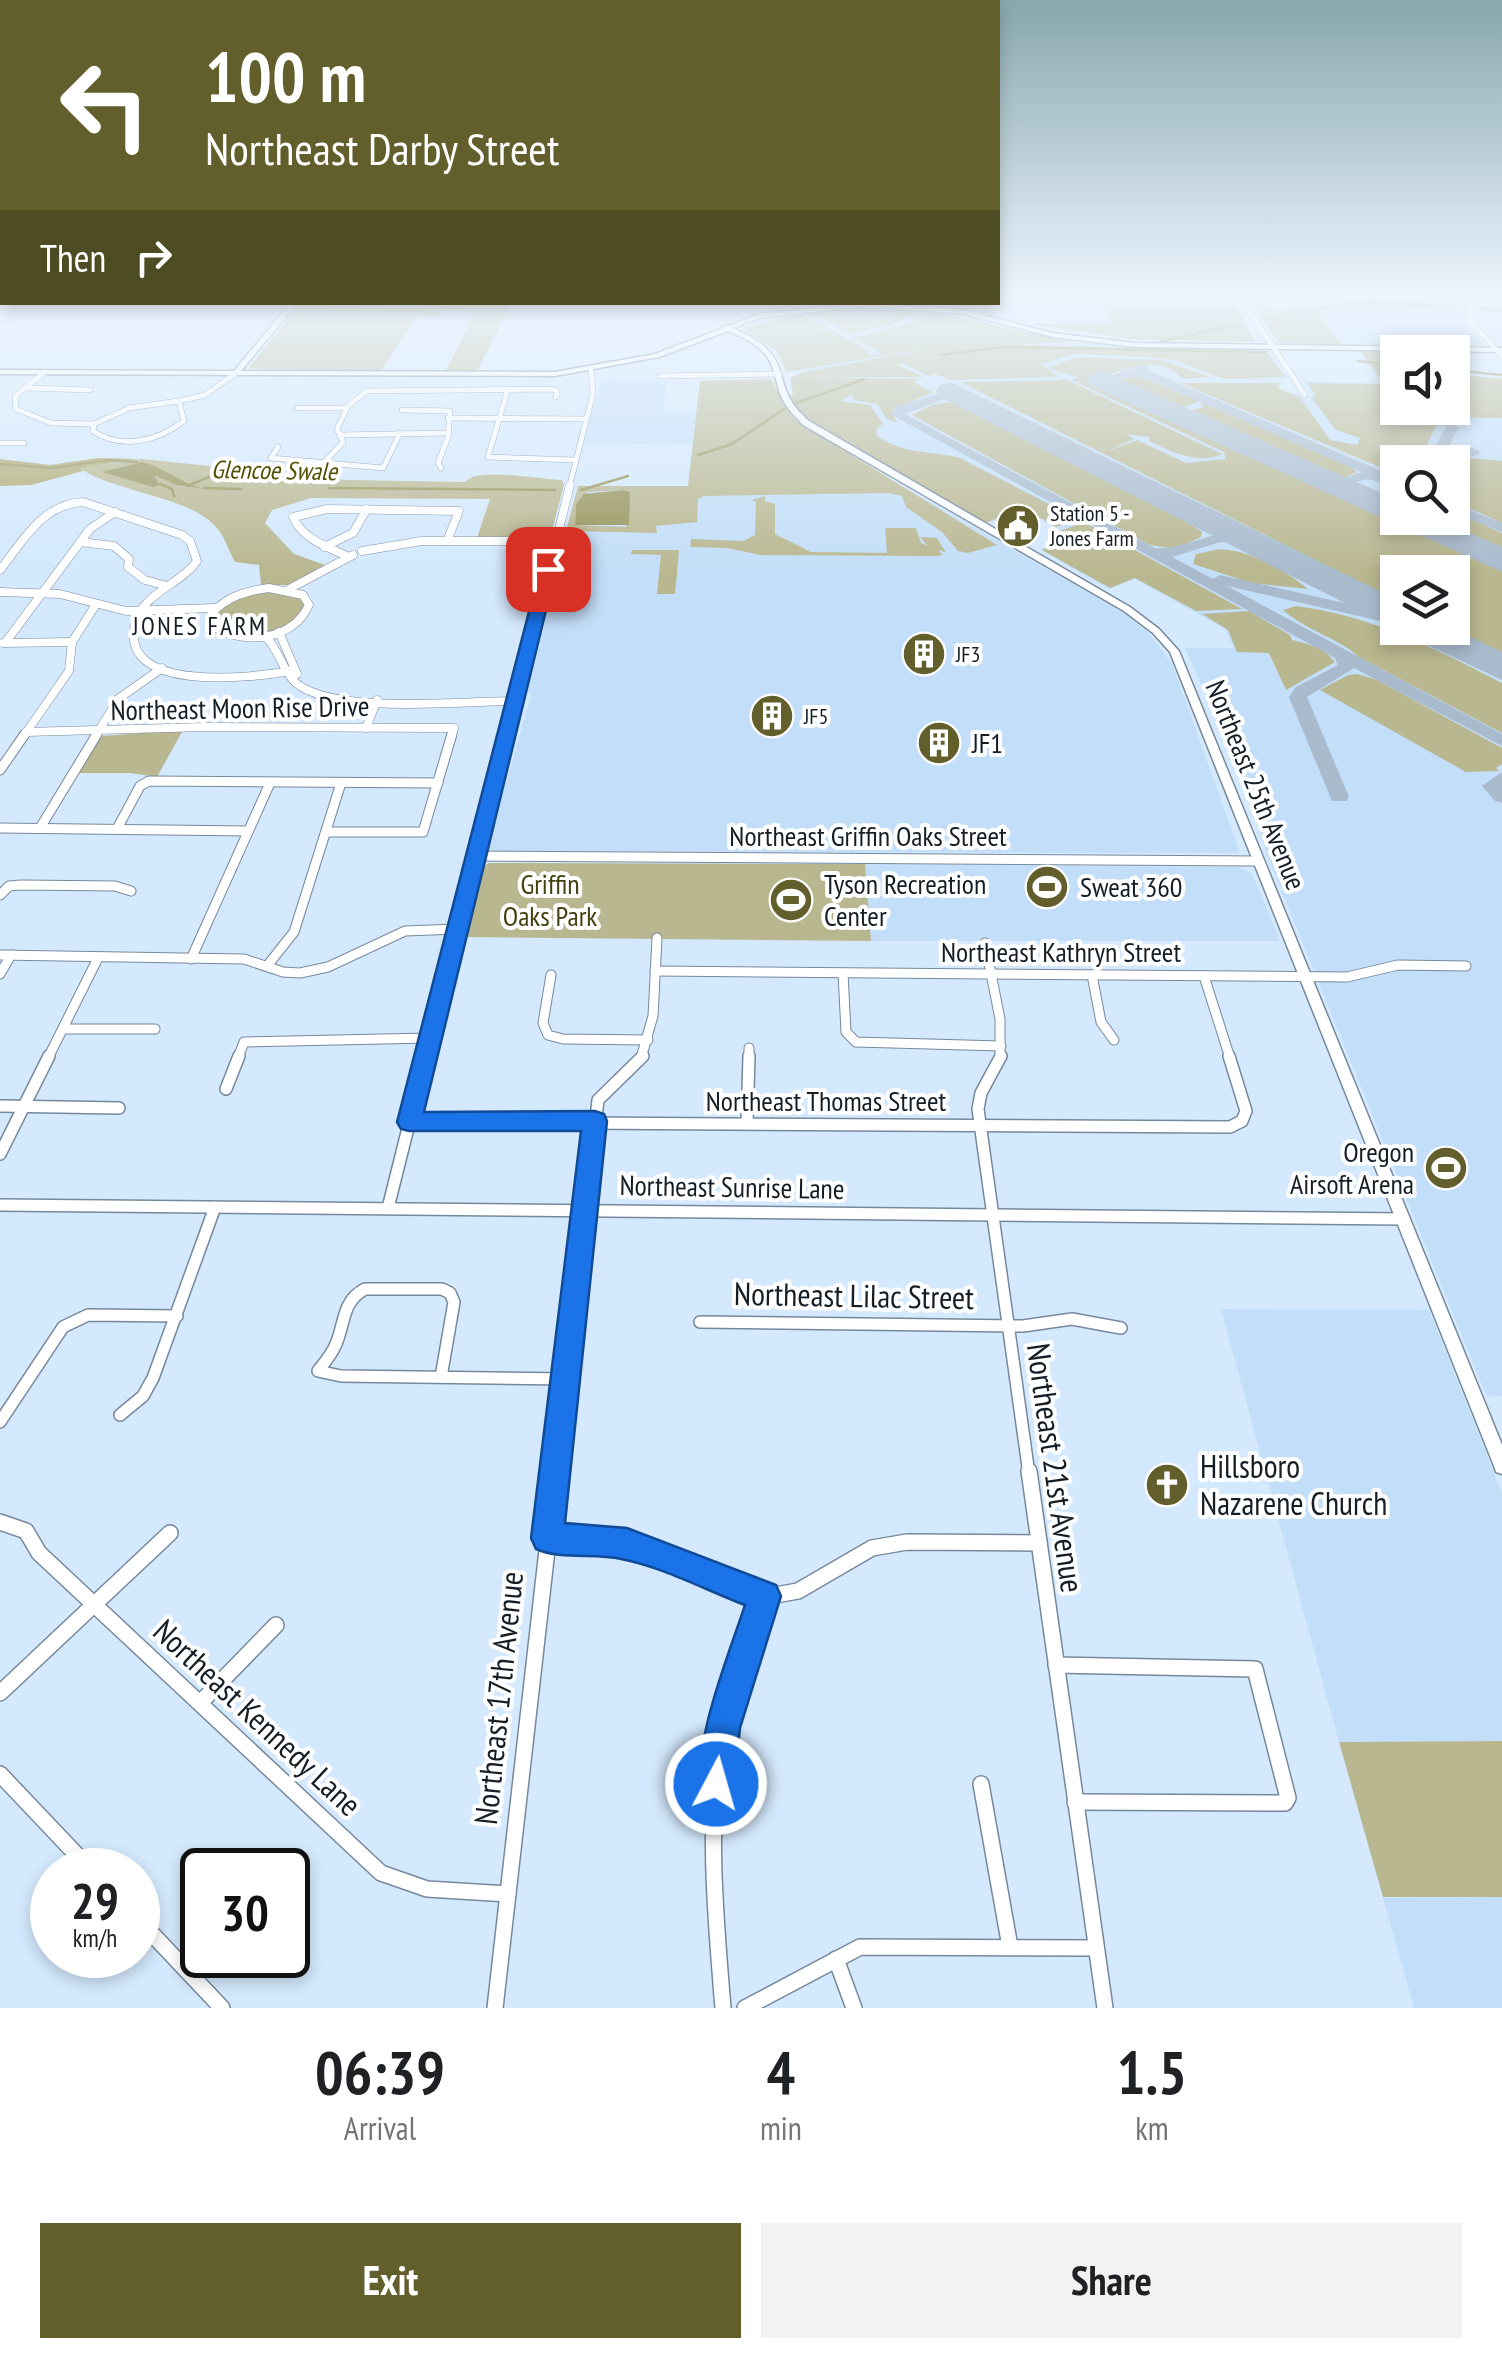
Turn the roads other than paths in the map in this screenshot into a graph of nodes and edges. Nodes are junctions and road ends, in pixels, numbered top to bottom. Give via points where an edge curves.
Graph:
1 (223, 387) edge
2 (593, 387) edge
3 (783, 387) edge
4 (1299, 387) edge
5 (26, 388) joint
6 (436, 389) joint
7 (508, 389) junction
8 (90, 390) dead end
9 (1305, 395) dead end
10 (556, 397) dead end
11 (180, 400) junction
12 (298, 408) dead end
13 (346, 408) junction
14 (16, 409) junction
15 (402, 410) dead end
16 (4, 412) dead end
17 (449, 414) junction
18 (497, 418) junction
19 (585, 419) junction
20 (94, 424) junction
21 (400, 433) junction
22 (447, 433) junction
23 (342, 435) junction
24 (6, 442) edge
25 (24, 444) dead end
26 (278, 448) dead end
27 (575, 460) junction
28 (322, 465) junction
29 (441, 468) dead end
30 (67, 492) dead end
31 (66, 502) junction
32 (368, 509) junction
33 (412, 510) junction
34 (114, 512) junction
35 (406, 525) dead end
36 (447, 541) junction
37 (80, 542) junction
38 (555, 542) junction
39 (324, 547) junction
40 (349, 557) junction
41 (340, 563) junction
42 (128, 567) junction
43 (118, 569) dead end
44 (0, 570) edge
45 (167, 586) junction
46 (288, 589) junction
47 (0, 592) edge
48 (42, 592) junction
49 (300, 593) junction
50 (95, 606) junction
51 (140, 612) junction
52 (213, 612) junction
53 (280, 632) junction
54 (265, 636) junction
55 (72, 642) junction
56 (3, 643) edge
57 (162, 668) junction
58 (292, 671) junction
59 (516, 699) junction
60 (377, 700) junction
61 (366, 728) junction
62 (26, 732) junction
63 (97, 733) junction
64 (0, 770) edge
65 (270, 782) junction
66 (341, 783) junction
67 (438, 783) junction
68 (0, 828) edge
69 (40, 828) junction
70 (117, 829) junction
71 (248, 831) junction
72 (327, 832) junction
73 (476, 856) junction
74 (1258, 861) junction
75 (131, 891) dead end
76 (0, 895) edge
77 (458, 928) junction
78 (657, 938) dead end
79 (985, 944) dead end
80 (6, 955) edge
81 (98, 958) junction
82 (191, 958) junction
83 (267, 966) junction
84 (1466, 966) dead end
85 (655, 971) junction
86 (843, 973) junction
87 (0, 974) edge
88 (552, 974) dead end
89 (990, 974) junction
90 (1092, 975) junction
91 (1204, 976) junction
92 (1306, 977) junction
93 (63, 1029) junction
94 (155, 1029) dead end
95 (430, 1038) junction
96 (648, 1040) junction
97 (1114, 1040) dead end
98 (1001, 1046) junction
99 (749, 1048) dead end
100 (226, 1089) dead end
101 (0, 1106) edge
102 (24, 1106) junction
103 (119, 1108) dead end
104 (595, 1121) junction
105 (409, 1122) junction
106 (747, 1123) junction
107 (980, 1125) junction
108 (0, 1154) edge
109 (0, 1205) edge
110 (215, 1208) junction
111 (388, 1208) junction
112 (584, 1211) junction
113 (992, 1215) junction
114 (1403, 1219) junction
115 (177, 1316) junction
116 (700, 1322) dead end
117 (1007, 1326) junction
118 (1120, 1328) dead end
119 (441, 1376) junction
120 (565, 1379) junction
121 (120, 1414) dead end
122 (0, 1422) edge
123 (1502, 1466) edge
124 (0, 1522) edge
125 (170, 1533) dead end
126 (547, 1538) junction
127 (1039, 1542) junction
128 (764, 1596) junction
129 (95, 1604) junction
130 (276, 1625) dead end
131 (1056, 1665) junction
132 (0, 1692) edge
133 (201, 1702) junction
134 (0, 1774) edge
135 (981, 1784) dead end
136 (1075, 1802) junction
137 (70, 1848) edge
138 (508, 1894) junction
139 (160, 1942) edge
140 (1010, 1947) junction
141 (1096, 1948) junction
142 (836, 1958) junction
143 (222, 2008) edge
144 (494, 2008) edge
145 (723, 2008) edge
146 (745, 2008) edge
147 (854, 2008) edge
148 (1104, 2008) edge

1 - 11 street
2 - 19 street
3 - 74 main road, Northeast 25th Avenue via 788,404 806,423 997,529 1127,609 1169,645
4 - 9 street
5 - 8 street
5 - 14 street via 13,400
6 - 7 street
6 - 13 street via 374,390
7 - 10 street via 554,390
7 - 18 street
11 - 20 street via 112,413
11 - 20 street via 184,421 163,434 113,440 95,435
12 - 13 street
13 - 23 street via 338,424
14 - 16 street
14 - 20 street via 50,423
15 - 17 street
17 - 18 street
17 - 22 street
18 - 19 street
18 - 27 street via 490,458
19 - 27 street
21 - 22 street
21 - 23 street
21 - 28 street via 383,468
22 - 29 street
23 - 28 street
24 - 25 street
26 - 28 street via 271,458
27 - 38 street
30 - 31 street
31 - 34 street
31 - 44 street via 52,507
32 - 33 street
32 - 39 street via 353,533
32 - 39 street via 293,517
33 - 35 street
33 - 36 street via 460,511
34 - 37 street
34 - 45 street via 190,541 196,565
36 - 38 street
36 - 40 street
37 - 42 street via 114,546 129,559
37 - 48 street
38 - 59 street
39 - 40 street
40 - 41 street
41 - 46 street
41 - 49 street
42 - 43 street
42 - 45 street
45 - 51 street
46 - 49 street
46 - 52 street via 248,591
47 - 48 street
48 - 50 street
48 - 56 street
49 - 53 street via 308,602 306,614
50 - 51 street
50 - 55 street
51 - 52 street
51 - 57 street via 135,642
52 - 54 street via 214,627 227,635
53 - 54 street
53 - 58 street
54 - 58 street
55 - 56 street
55 - 62 street via 69,670
57 - 58 street via 217,680
57 - 63 street via 124,692
58 - 59 street via 314,688 345,695
58 - 60 street via 301,687 322,695
59 - 60 street
59 - 73 street
60 - 61 street
61 - 63 street, Northeast Moon Rise Drive via 204,726
61 - 67 street, Northeast Moon Rise Drive via 454,728
62 - 63 street, Northeast Moon Rise Drive
62 - 64 street
63 - 69 street
65 - 66 street
65 - 70 street via 143,783
65 - 71 street
66 - 67 street
66 - 72 street
67 - 72 street via 423,832
68 - 69 street
69 - 70 street
70 - 71 street
71 - 82 street
72 - 83 street via 294,932
73 - 74 street, Northeast Griffin Oaks Street
73 - 77 street
74 - 92 main road, Northeast 25th Avenue
75 - 76 street via 20,885
77 - 83 street via 405,931 344,966 300,973
77 - 95 street
78 - 85 street
79 - 89 street
80 - 81 street
80 - 87 street
81 - 82 street
81 - 93 street
82 - 83 street
84 - 92 street, Northeast Kathryn Street via 1398,965 1362,975
85 - 86 street, Northeast Kathryn Street
85 - 96 street
86 - 89 street, Northeast Kathryn Street
86 - 98 street via 846,1032 856,1042
88 - 96 street via 543,1023 548,1035
89 - 90 street, Northeast Kathryn Street
89 - 98 street
90 - 91 street, Northeast Kathryn Street
90 - 97 street via 1101,1022
91 - 92 street, Northeast Kathryn Street
91 - 107 street, Northeast Thomas Street via 1244,1106 1242,1121 1221,1128
92 - 114 main road, Northeast 25th Avenue
93 - 94 street
93 - 102 street
95 - 100 street via 244,1042
95 - 105 street
96 - 104 street, Northeast 17th Avenue via 639,1062 600,1094
98 - 107 street, Northeast 21st Avenue via 1000,1062 978,1091
99 - 106 street
101 - 102 street
102 - 103 street
102 - 108 street
104 - 105 street, Northeast Thomas Street
104 - 106 street, Northeast Thomas Street
104 - 112 street, Northeast 17th Avenue
105 - 111 street
106 - 107 street, Northeast Thomas Street
107 - 113 street, Northeast 21st Avenue
109 - 110 street, Northeast Sunrise Lane
110 - 111 street, Northeast Sunrise Lane
110 - 115 street
111 - 112 street, Northeast Sunrise Lane
112 - 113 street, Northeast Sunrise Lane
112 - 120 street, Northeast 17th Avenue
113 - 114 street, Northeast Sunrise Lane
113 - 117 street, Northeast 21st Avenue
114 - 123 main road, Northeast 25th Avenue
115 - 121 street via 143,1396
115 - 122 street via 88,1315 63,1327
116 - 117 street, Northeast Lilac Street
117 - 118 street, Northeast Lilac Street via 1052,1319 1102,1320
117 - 127 street, Northeast 21st Avenue
119 - 119 street via 341,1376 318,1372 336,1346 354,1293 442,1289 454,1302
119 - 120 street
120 - 126 street, Northeast 17th Avenue
124 - 129 street, Northeast Kennedy Lane via 29,1532 39,1553
125 - 129 street
126 - 128 street via 627,1544
126 - 138 street, Northeast 17th Avenue
127 - 128 street via 872,1548 798,1591
127 - 131 street, Northeast 21st Avenue
128 - 145 street via 718,1760
129 - 132 street
129 - 133 street, Northeast Kennedy Lane
130 - 133 street
131 - 136 street, Northeast 21st Avenue
131 - 136 street via 1251,1668 1259,1676 1288,1794 1285,1803
133 - 138 street, Northeast Kennedy Lane via 381,1873 432,1892
134 - 137 street
135 - 140 street
136 - 141 street, Northeast 21st Avenue
138 - 144 street, Northeast 17th Avenue
139 - 143 street
140 - 141 street
140 - 142 street via 885,1944
141 - 148 street, Northeast 21st Avenue
142 - 146 street
142 - 147 street

